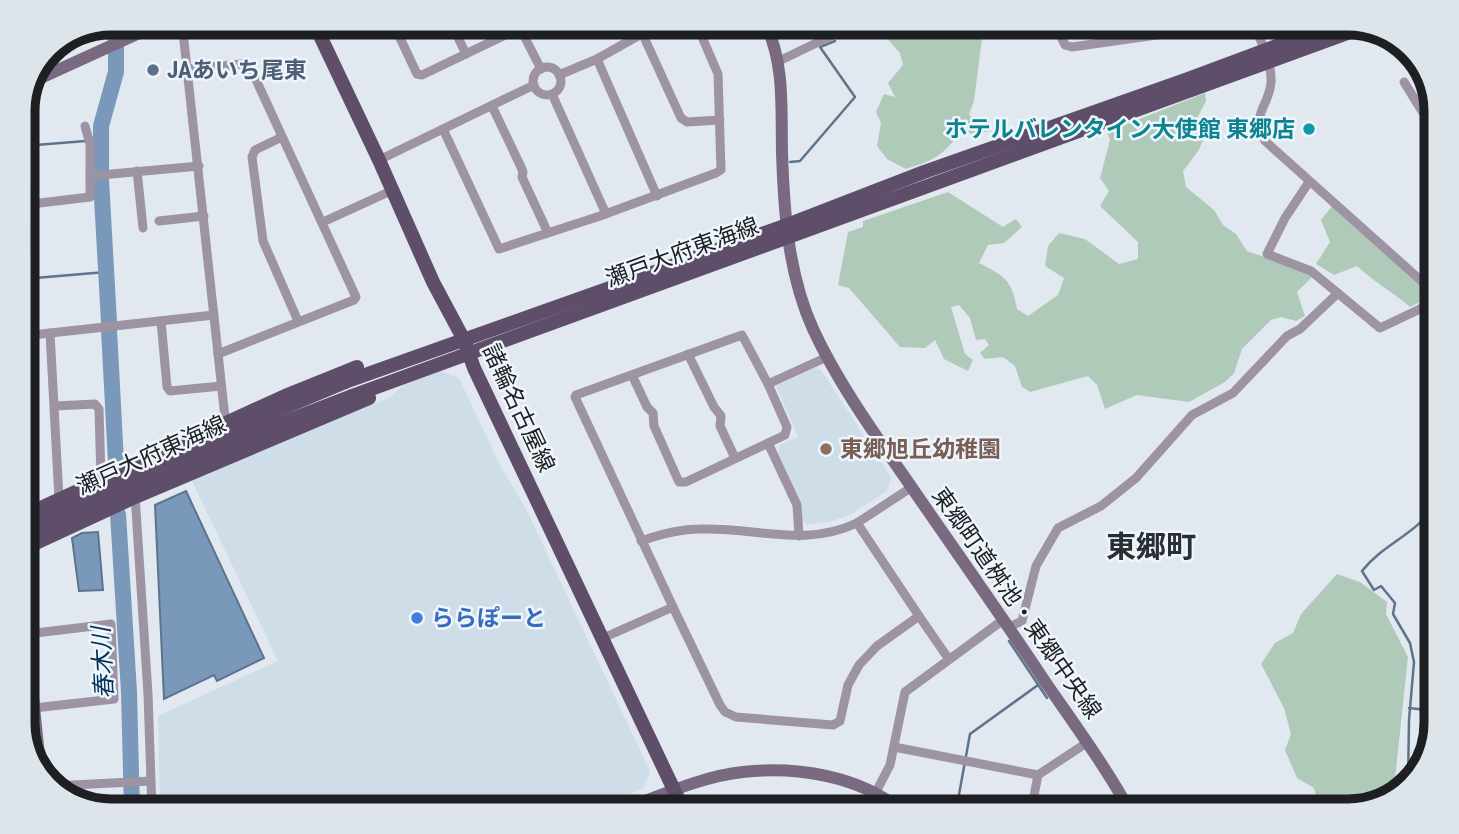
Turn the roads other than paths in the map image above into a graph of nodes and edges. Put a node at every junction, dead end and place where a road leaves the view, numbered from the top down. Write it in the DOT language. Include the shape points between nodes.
graph roads {
  1 [pos="134,35"];
  2 [pos="185,35"];
  3 [pos="320,35"];
  4 [pos="399,35"];
  5 [pos="457,35"];
  6 [pos="501,35"];
  7 [pos="524,35"];
  8 [pos="643,35"];
  9 [pos="701,35"];
  10 [pos="769,35"];
  11 [pos="820,35"];
  12 [pos="833,35"];
  13 [pos="1061,35"];
  14 [pos="1157,35"];
  15 [pos="1258,35"];
  16 [pos="1314,35"];
  17 [pos="1338,35"];
  18 [pos="821,40"];
  19 [pos="466,54"];
  20 [pos="1267,57"];
  21 [pos="597,59"];
  22 [pos="779,61"];
  23 [pos="189,69"];
  24 [pos="541,69"];
  25 [pos="559,75"];
  26 [pos="43,78"];
  27 [pos="1404,82"];
  28 [pos="534,85"];
  29 [pos="552,94"];
  30 [pos="492,106"];
  31 [pos="1424,114"];
  32 [pos="720,120"];
  33 [pos="85,126"];
  34 [pos="443,129"];
  35 [pos="282,137"];
  36 [pos="379,160"];
  37 [pos="199,166"];
  38 [pos="137,171"];
  39 [pos="90,176"];
  40 [pos="1309,182"];
  41 [pos="393,190"];
  42 [pos="657,196"];
  43 [pos="35,204"];
  44 [pos="606,214"];
  45 [pos="204,216"];
  46 [pos="159,221"];
  47 [pos="323,222"];
  48 [pos="143,228"];
  49 [pos="787,232"];
  50 [pos="548,233"];
  51 [pos="1424,285"];
  52 [pos="1338,293"];
  53 [pos="1424,306"];
  54 [pos="214,315"];
  55 [pos="161,321"];
  56 [pos="298,321"];
  57 [pos="50,333"];
  58 [pos="35,335"];
  59 [pos="466,347"];
  60 [pos="218,354"];
  61 [pos="688,354"];
  62 [pos="827,357"];
  63 [pos="380,370"];
  64 [pos="632,375"];
  65 [pos="389,383"];
  66 [pos="768,384"];
  67 [pos="222,386"];
  68 [pos="55,406"];
  69 [pos="226,423"];
  70 [pos="768,443"];
  71 [pos="230,456"];
  72 [pos="735,458"];
  73 [pos="134,465"];
  74 [pos="101,479"];
  75 [pos="912,487"];
  76 [pos="135,497"];
  77 [pos="59,499"];
  78 [pos="35,510"];
  79 [pos="35,519"];
  80 [pos="857,523"];
  81 [pos="35,533"];
  82 [pos="799,536"];
  83 [pos="642,541"];
  84 [pos="35,543"];
  85 [pos="673,607"];
  86 [pos="919,616"];
  87 [pos="1006,624"];
  88 [pos="35,633"];
  89 [pos="603,638"];
  90 [pos="948,658"];
  91 [pos="35,706"];
  92 [pos="1088,742"];
  93 [pos="894,747"];
  94 [pos="1038,775"];
  95 [pos="147,781"];
  96 [pos="68,785"];
  97 [pos="673,791"];
  98 [pos="876,792"];
  99 [pos="150,799"];
  100 [pos="651,799"];
  101 [pos="677,799"];
  102 [pos="884,799"];
  103 [pos="1033,799"];
  104 [pos="1123,799"];
  1 -- 26 [label="street"];
  2 -- 23 [label="street"];
  3 -- 36 [label="main road, 諸輪名古屋線"];
  4 -- 19 [label="street" via="417,74"];
  5 -- 19 [label="street"];
  6 -- 19 [label="street"];
  7 -- 24 [label="street"];
  8 -- 21 [label="street"];
  8 -- 32 [label="street" via="681,118 687,122"];
  9 -- 32 [label="street" via="718,74"];
  10 -- 22 [label="street, 東郷町道桝池・東郷中央線"];
  11 -- 18 [label="street"];
  12 -- 18 [label="street"];
  13 -- 14 [label="street" via="1065,45 1072,47"];
  15 -- 20 [label="street"];
  16 -- 20 [label="main road, 瀬戸大府東海線"];
  17 -- 20 [label="main road, 瀬戸大府東海線"];
  18 -- 22 [label="street"];
  20 -- 40 [label="street" via="1270,83 1258,127 1265,141"];
  20 -- 49 [label="main road, 瀬戸大府東海線"];
  21 -- 25 [label="street"];
  21 -- 42 [label="street"];
  22 -- 49 [label="street, 東郷町道桝池・東郷中央線"];
  23 -- 35 [label="street" via="247,65"];
  23 -- 37 [label="street"];
  24 -- 25 [label="street" via="553,69"];
  24 -- 28 [label="street" via="534,76"];
  25 -- 29 [label="street" via="559,88"];
  27 -- 31 [label="street"];
  28 -- 29 [label="street" via="543,95"];
  28 -- 30 [label="street"];
  29 -- 44 [label="street"];
  30 -- 34 [label="street"];
  30 -- 50 [label="street"];
  32 -- 42 [label="street" via="719,172"];
  33 -- 39 [label="street"];
  34 -- 36 [label="street"];
  34 -- 50 [label="street" via="496,246 503,249"];
  35 -- 47 [label="street"];
  35 -- 56 [label="street" via="255,150 252,157 263,241"];
  36 -- 41 [label="main road, 諸輪名古屋線"];
  37 -- 38 [label="street"];
  37 -- 45 [label="street"];
  38 -- 39 [label="street"];
  38 -- 48 [label="street"];
  39 -- 43 [label="street" via="90,197"];
  40 -- 51 [label="street"];
  40 -- 52 [label="street" via="1267,254 1304,267"];
  41 -- 47 [label="street"];
  41 -- 59 [label="main road, 諸輪名古屋線"];
  42 -- 44 [label="street"];
  44 -- 50 [label="street"];
  45 -- 46 [label="street"];
  45 -- 54 [label="street"];
  47 -- 56 [label="street" via="356,298"];
  49 -- 59 [label="main road, 瀬戸大府東海線"];
  49 -- 62 [label="street, 東郷町道桝池・東郷中央線" via="802,301"];
  52 -- 53 [label="street" via="1380,328"];
  52 -- 87 [label="street" via="1287,336 1233,393 1192,415 1136,478 1101,506 1058,528 1036,566 1022,621"];
  54 -- 55 [label="street"];
  54 -- 60 [label="street"];
  55 -- 57 [label="street"];
  55 -- 67 [label="street" via="167,387"];
  56 -- 60 [label="street"];
  57 -- 58 [label="street"];
  57 -- 68 [label="street"];
  59 -- 63 [label="main road, 瀬戸大府東海線"];
  59 -- 65 [label="main road, 瀬戸大府東海線"];
  59 -- 89 [label="main road, 諸輪名古屋線"];
  60 -- 67 [label="street"];
  61 -- 64 [label="street"];
  61 -- 66 [label="street" via="742,335"];
  61 -- 72 [label="street" via="721,416 720,426"];
  62 -- 66 [label="street"];
  62 -- 75 [label="street, 東郷町道桝池・東郷中央線"];
  63 -- 69 [label="main road" via="352,369"];
  63 -- 79 [label="main road, 瀬戸大府東海線, bridge" via="235,428"];
  64 -- 72 [label="street" via="653,413 654,426 679,482"];
  64 -- 83 [label="street" via="575,399"];
  65 -- 71 [label="main road" via="376,395"];
  65 -- 81 [label="main road, 瀬戸大府東海線, bridge" via="233,442"];
  66 -- 70 [label="street" via="788,431"];
  67 -- 69 [label="street"];
  68 -- 74 [label="street" via="95,404 99,409"];
  68 -- 77 [label="street"];
  69 -- 71 [label="street"];
  69 -- 73 [label="main road"];
  70 -- 72 [label="street"];
  70 -- 82 [label="street" via="797,505"];
  71 -- 76 [label="main road"];
  73 -- 74 [label="main road"];
  73 -- 76 [label="street"];
  74 -- 77 [label="main road"];
  75 -- 80 [label="street"];
  75 -- 87 [label="street, 東郷町道桝池・東郷中央線"];
  76 -- 84 [label="main road"];
  76 -- 95 [label="street"];
  77 -- 78 [label="main road"];
  80 -- 82 [label="street" via="826,534"];
  80 -- 86 [label="street"];
  82 -- 83 [label="street" via="701,529"];
  83 -- 85 [label="street"];
  85 -- 86 [label="street" via="726,712 736,717 833,725 839,720 848,685 859,665"];
  85 -- 89 [label="street"];
  86 -- 90 [label="street"];
  87 -- 90 [label="street"];
  87 -- 92 [label="street, 東郷町道桝池・東郷中央線"];
  88 -- 91 [label="street" via="111,624 114,699"];
  89 -- 97 [label="main road, 諸輪名古屋線"];
  90 -- 93 [label="street" via="905,692"];
  92 -- 94 [label="street"];
  92 -- 104 [label="street, 東郷町道桝池・東郷中央線"];
  93 -- 94 [label="street"];
  93 -- 98 [label="street"];
  94 -- 103 [label="street"];
  95 -- 96 [label="street"];
  95 -- 99 [label="street"];
  97 -- 98 [label="street" via="743,772 777,771 824,776"];
  97 -- 100 [label="street"];
  97 -- 101 [label="main road, 諸輪名古屋線"];
  98 -- 102 [label="street"];
}
